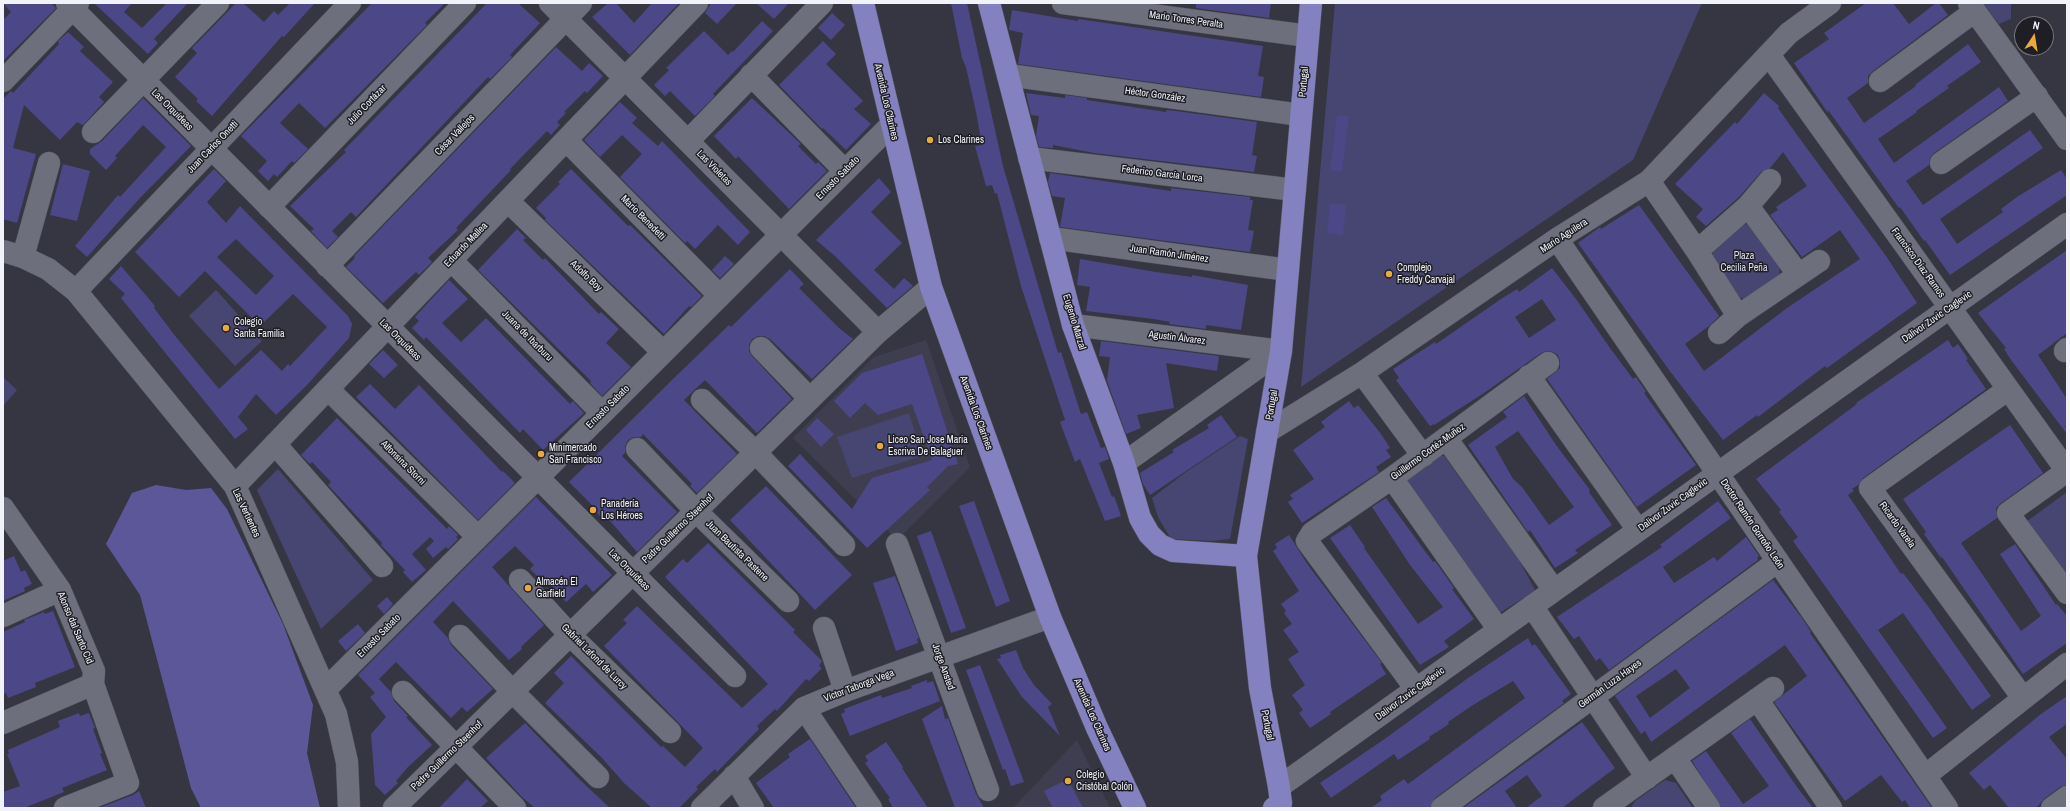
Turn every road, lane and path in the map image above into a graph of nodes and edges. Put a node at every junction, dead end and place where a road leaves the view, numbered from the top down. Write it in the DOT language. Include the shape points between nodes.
graph roads {
  1 [pos="218,3"];
  2 [pos="350,3"];
  3 [pos="465,3"];
  4 [pos="550,3"];
  5 [pos="581,3"];
  6 [pos="697,3"];
  7 [pos="822,3"];
  8 [pos="863,3"];
  9 [pos="989,3"];
  10 [pos="1063,3"];
  11 [pos="1311,3"];
  12 [pos="1830,3"];
  13 [pos="72,5"];
  14 [pos="1972,7"];
  15 [pos="567,20"];
  16 [pos="1308,36"];
  17 [pos="1768,55"];
  18 [pos="751,75"];
  19 [pos="1008,75"];
  20 [pos="625,78"];
  21 [pos="144,80"];
  22 [pos="3,81"];
  23 [pos="1880,81"];
  24 [pos="2037,96"];
  25 [pos="1301,115"];
  26 [pos="891,125"];
  27 [pos="93,132"];
  28 [pos="2067,139"];
  29 [pos="566,140"];
  30 [pos="688,141"];
  31 [pos="211,148"];
  32 [pos="1029,158"];
  33 [pos="1941,163"];
  34 [pos="49,164"];
  35 [pos="845,171"];
  36 [pos="1770,180"];
  37 [pos="1649,181"];
  38 [pos="1295,190"];
  39 [pos="508,200"];
  40 [pos="1748,206"];
  41 [pos="269,207"];
  42 [pos="2067,224"];
  43 [pos="781,235"];
  44 [pos="1050,238"];
  45 [pos="1557,240"];
  46 [pos="1697,252"];
  47 [pos="13,254"];
  48 [pos="452,260"];
  49 [pos="1820,261"];
  50 [pos="327,266"];
  51 [pos="1288,270"];
  52 [pos="1798,274"];
  53 [pos="931,287"];
  54 [pos="76,291"];
  55 [pos="720,296"];
  56 [pos="1950,308"];
  57 [pos="1738,316"];
  58 [pos="1073,325"];
  59 [pos="387,327"];
  60 [pos="878,332"];
  61 [pos="1718,333"];
  62 [pos="761,348"];
  63 [pos="1281,351"];
  64 [pos="663,352"];
  65 [pos="1548,363"];
  66 [pos="1362,373"];
  67 [pos="1530,376"];
  68 [pos="328,389"];
  69 [pos="2007,390"];
  70 [pos="702,400"];
  71 [pos="810,400"];
  72 [pos="602,413"];
  73 [pos="1267,432"];
  74 [pos="1446,438"];
  75 [pos="275,444"];
  76 [pos="637,449"];
  77 [pos="756,453"];
  78 [pos="1423,456"];
  79 [pos="1124,463"];
  80 [pos="2067,471"];
  81 [pos="1718,473"];
  82 [pos="537,478"];
  83 [pos="1392,478"];
  84 [pos="235,486"];
  85 [pos="4,510"];
  86 [pos="696,511"];
  87 [pos="1638,530"];
  88 [pos="478,537"];
  89 [pos="897,544"];
  90 [pos="844,545"];
  91 [pos="1246,556"];
  92 [pos="1778,561"];
  93 [pos="382,566"];
  94 [pos="632,574"];
  95 [pos="520,580"];
  96 [pos="60,590"];
  97 [pos="1554,590"];
  98 [pos="2067,593"];
  99 [pos="788,601"];
  100 [pos="1532,606"];
  101 [pos="3,616"];
  102 [pos="1050,617"];
  103 [pos="824,628"];
  104 [pos="1499,630"];
  105 [pos="570,635"];
  106 [pos="460,636"];
  107 [pos="939,657"];
  108 [pos="2067,664"];
  109 [pos="735,676"];
  110 [pos="93,684"];
  111 [pos="326,689"];
  112 [pos="1416,689"];
  113 [pos="845,691"];
  114 [pos="404,692"];
  115 [pos="513,692"];
  116 [pos="1593,697"];
  117 [pos="2023,698"];
  118 [pos="804,708"];
  119 [pos="3,723"];
  120 [pos="670,732"];
  121 [pos="456,747"];
  122 [pos="1675,758"];
  123 [pos="734,776"];
  124 [pos="1925,776"];
  125 [pos="598,777"];
  126 [pos="1648,778"];
  127 [pos="988,790"];
  128 [pos="1279,802"];
  129 [pos="398,807"];
  130 [pos="1609,807"];
  131 [pos="64,808"];
  132 [pos="349,808"];
  133 [pos="515,808"];
  134 [pos="702,808"];
  135 [pos="753,808"];
  136 [pos="871,808"];
  137 [pos="1135,808"];
  138 [pos="1442,808"];
  139 [pos="1709,808"];
  140 [pos="1832,808"];
  141 [pos="1947,808"];
  1 -- 21 [label="street"];
  2 -- 31 [label="street, Juan Carlos Onetti"];
  3 -- 41 [label="street, Julio Cortázar"];
  4 -- 15 [label="street, Las Violetas"];
  5 -- 15 [label="street, César Vallejos"];
  6 -- 20 [label="street, Eduardo Mallea"];
  7 -- 18 [label="street"];
  8 -- 26 [label="main road, Avenida Los Clarines"];
  9 -- 19 [label="main road, Eugenio Marzal"];
  10 -- 16 [label="street, Mario Torres Peralta"];
  11 -- 16 [label="main road, Portugal"];
  12 -- 17 [label="street, Mario Aguilera" via="1789,33"];
  13 -- 21 [label="street, Las Orquídeas"];
  13 -- 22 [label="street"];
  14 -- 23 [label="street"];
  14 -- 24 [label="street"];
  15 -- 20 [label="street, Las Violetas"];
  15 -- 50 [label="street, César Vallejos"];
  16 -- 25 [label="main road, Portugal"];
  17 -- 37 [label="street, Mario Aguilera"];
  17 -- 56 [label="street, Francisco Díaz Ramos"];
  18 -- 30 [label="street"];
  18 -- 35 [label="street"];
  19 -- 25 [label="street, Héctor González"];
  19 -- 32 [label="main road, Eugenio Marzal"];
  20 -- 29 [label="street, Eduardo Mallea"];
  20 -- 30 [label="street, Las Violetas"];
  21 -- 27 [label="street"];
  21 -- 31 [label="street, Las Orquídeas"];
  24 -- 28 [label="street"];
  24 -- 33 [label="street"];
  25 -- 38 [label="main road, Portugal"];
  26 -- 35 [label="street, Ernesto Sabato"];
  26 -- 53 [label="main road, Avenida Los Clarines"];
  29 -- 39 [label="street, Eduardo Mallea"];
  29 -- 55 [label="street, Mario Benedetti"];
  30 -- 43 [label="street, Las Violetas"];
  31 -- 41 [label="street, Las Orquídeas"];
  31 -- 54 [label="street, Juan Carlos Onetti"];
  32 -- 38 [label="street, Federico García Lorca"];
  32 -- 44 [label="main road, Eugenio Marzal"];
  34 -- 47 [label="street"];
  35 -- 43 [label="street, Ernesto Sabato"];
  36 -- 40 [label="street"];
  37 -- 45 [label="street, Mario Aguilera"];
  37 -- 46 [label="street"];
  38 -- 51 [label="main road, Portugal"];
  39 -- 48 [label="street, Eduardo Mallea"];
  39 -- 64 [label="street, Adolfo Boy"];
  40 -- 46 [label="street"];
  40 -- 52 [label="street"];
  41 -- 50 [label="street, Las Orquídeas"];
  42 -- 56 [label="street, Dalivor Zuvic Caglevic"];
  43 -- 55 [label="street, Ernesto Sabato"];
  43 -- 60 [label="street, Las Violetas"];
  44 -- 51 [label="street, Juan Ramón Jiménez"];
  44 -- 58 [label="main road, Eugenio Marzal"];
  45 -- 66 [label="street, Mario Aguilera"];
  45 -- 81 [label="street, Doctor Ramón Gorroño León"];
  46 -- 57 [label="street"];
  47 -- 54 [label="street, Las Vertientes" via="48,269"];
  48 -- 59 [label="street, Eduardo Mallea"];
  48 -- 72 [label="street, Juana de Ibarburu"];
  49 -- 52 [label="street"];
  50 -- 59 [label="street, Las Orquídeas"];
  51 -- 63 [label="main road, Portugal"];
  52 -- 57 [label="street"];
  53 -- 60 [label="street, Padre Guillermo Steenhof"];
  53 -- 102 [label="main road, Avenida Los Clarines"];
  54 -- 84 [label="street, Las Vertientes"];
  55 -- 64 [label="street, Ernesto Sabato"];
  56 -- 69 [label="street, Francisco Díaz Ramos"];
  56 -- 81 [label="street, Dalivor Zuvic Caglevic"];
  57 -- 61 [label="street"];
  58 -- 63 [label="street, Agustín Álvarez"];
  58 -- 79 [label="main road, Eugenio Marzal"];
  59 -- 68 [label="street, Eduardo Mallea"];
  59 -- 82 [label="street, Las Orquídeas"];
  60 -- 71 [label="street, Padre Guillermo Steenhof"];
  62 -- 71 [label="street"];
  63 -- 73 [label="main road, Portugal"];
  63 -- 79 [label="street"];
  64 -- 72 [label="street, Ernesto Sabato"];
  65 -- 67 [label="street, Guillermo Cortéz Muñoz"];
  66 -- 73 [label="street, Mario Aguilera"];
  66 -- 78 [label="street"];
  67 -- 74 [label="street, Guillermo Cortéz Muñoz"];
  67 -- 87 [label="street"];
  68 -- 75 [label="street, Eduardo Mallea"];
  68 -- 88 [label="street, Alfonsina Storni"];
  69 -- 80 [label="street, Francisco Díaz Ramos"];
  69 -- 117 [label="street, Ricardo Varela" via="1870,488"];
  70 -- 77 [label="street"];
  71 -- 77 [label="street, Padre Guillermo Steenhof"];
  72 -- 82 [label="street, Ernesto Sabato"];
  73 -- 91 [label="main road, Portugal"];
  74 -- 78 [label="street, Guillermo Cortéz Muñoz"];
  74 -- 97 [label="street"];
  75 -- 84 [label="street, Eduardo Mallea"];
  75 -- 93 [label="street"];
  76 -- 86 [label="street, Juan Bautista Pastene"];
  77 -- 86 [label="street, Padre Guillermo Steenhof"];
  77 -- 90 [label="street"];
  78 -- 83 [label="street, Guillermo Cortéz Muñoz"];
  79 -- 91 [label="main road, Eugenio Marzal" via="1140,518 1149,534 1160,545 1173,551"];
  80 -- 98 [label="street" via="2008,513"];
  81 -- 87 [label="street, Dalivor Zuvic Caglevic"];
  81 -- 92 [label="street, Doctor Ramón Gorroño León"];
  82 -- 88 [label="street, Ernesto Sabato"];
  82 -- 94 [label="street, Las Orquídeas"];
  83 -- 104 [label="street"];
  83 -- 112 [label="street, Guillermo Cortéz Muñoz" via="1312,534 1308,541"];
  84 -- 111 [label="street, Las Vertientes"];
  85 -- 96 [label="street, Alonso dal Santo Cid"];
  86 -- 94 [label="street, Padre Guillermo Steenhof"];
  86 -- 99 [label="street, Juan Bautista Pastene"];
  87 -- 97 [label="street, Dalivor Zuvic Caglevic"];
  88 -- 111 [label="street, Ernesto Sabato"];
  89 -- 107 [label="street, Jorge Ansted"];
  91 -- 128 [label="main road, Portugal" via="1260,688"];
  92 -- 116 [label="street, Germán Luza Hayes"];
  92 -- 124 [label="street, Doctor Ramón Gorroño León"];
  94 -- 105 [label="street, Padre Guillermo Steenhof"];
  94 -- 109 [label="street, Las Orquídeas"];
  95 -- 105 [label="street, Gabriel Lafond de Lurcy"];
  96 -- 101 [label="street"];
  96 -- 110 [label="street, Alonso dal Santo Cid" via="94,671"];
  97 -- 100 [label="street, Dalivor Zuvic Caglevic"];
  100 -- 104 [label="street, Dalivor Zuvic Caglevic"];
  100 -- 116 [label="street"];
  102 -- 107 [label="street, Víctor Taborga Vega"];
  102 -- 137 [label="main road, Avenida Los Clarines" via="1097,728"];
  103 -- 113 [label="street"];
  104 -- 112 [label="street, Dalivor Zuvic Caglevic"];
  105 -- 115 [label="street, Padre Guillermo Steenhof"];
  105 -- 120 [label="street, Gabriel Lafond de Lurcy"];
  106 -- 115 [label="street"];
  107 -- 113 [label="street, Víctor Taborga Vega"];
  107 -- 127 [label="street, Jorge Ansted"];
  108 -- 117 [label="street"];
  110 -- 119 [label="street"];
  110 -- 131 [label="street, Alonso dal Santo Cid" via="128,783"];
  111 -- 132 [label="street, Las Vertientes" via="336,714 347,762"];
  112 -- 128 [label="street, Dalivor Zuvic Caglevic"];
  113 -- 118 [label="street, Víctor Taborga Vega"];
  114 -- 121 [label="street"];
  115 -- 121 [label="street, Padre Guillermo Steenhof"];
  115 -- 125 [label="street"];
  116 -- 126 [label="street"];
  116 -- 138 [label="street, Germán Luza Hayes"];
  117 -- 124 [label="street"];
  118 -- 123 [label="street, Víctor Taborga Vega"];
  118 -- 136 [label="street"];
  121 -- 129 [label="street, Padre Guillermo Steenhof"];
  121 -- 133 [label="street"];
  122 -- 126 [label="street"];
  122 -- 139 [label="street"];
  122 -- 140 [label="street" via="1765,694"];
  123 -- 134 [label="street, Víctor Taborga Vega"];
  123 -- 135 [label="street"];
  124 -- 141 [label="street, Doctor Ramón Gorroño León"];
  126 -- 130 [label="street"];
}
